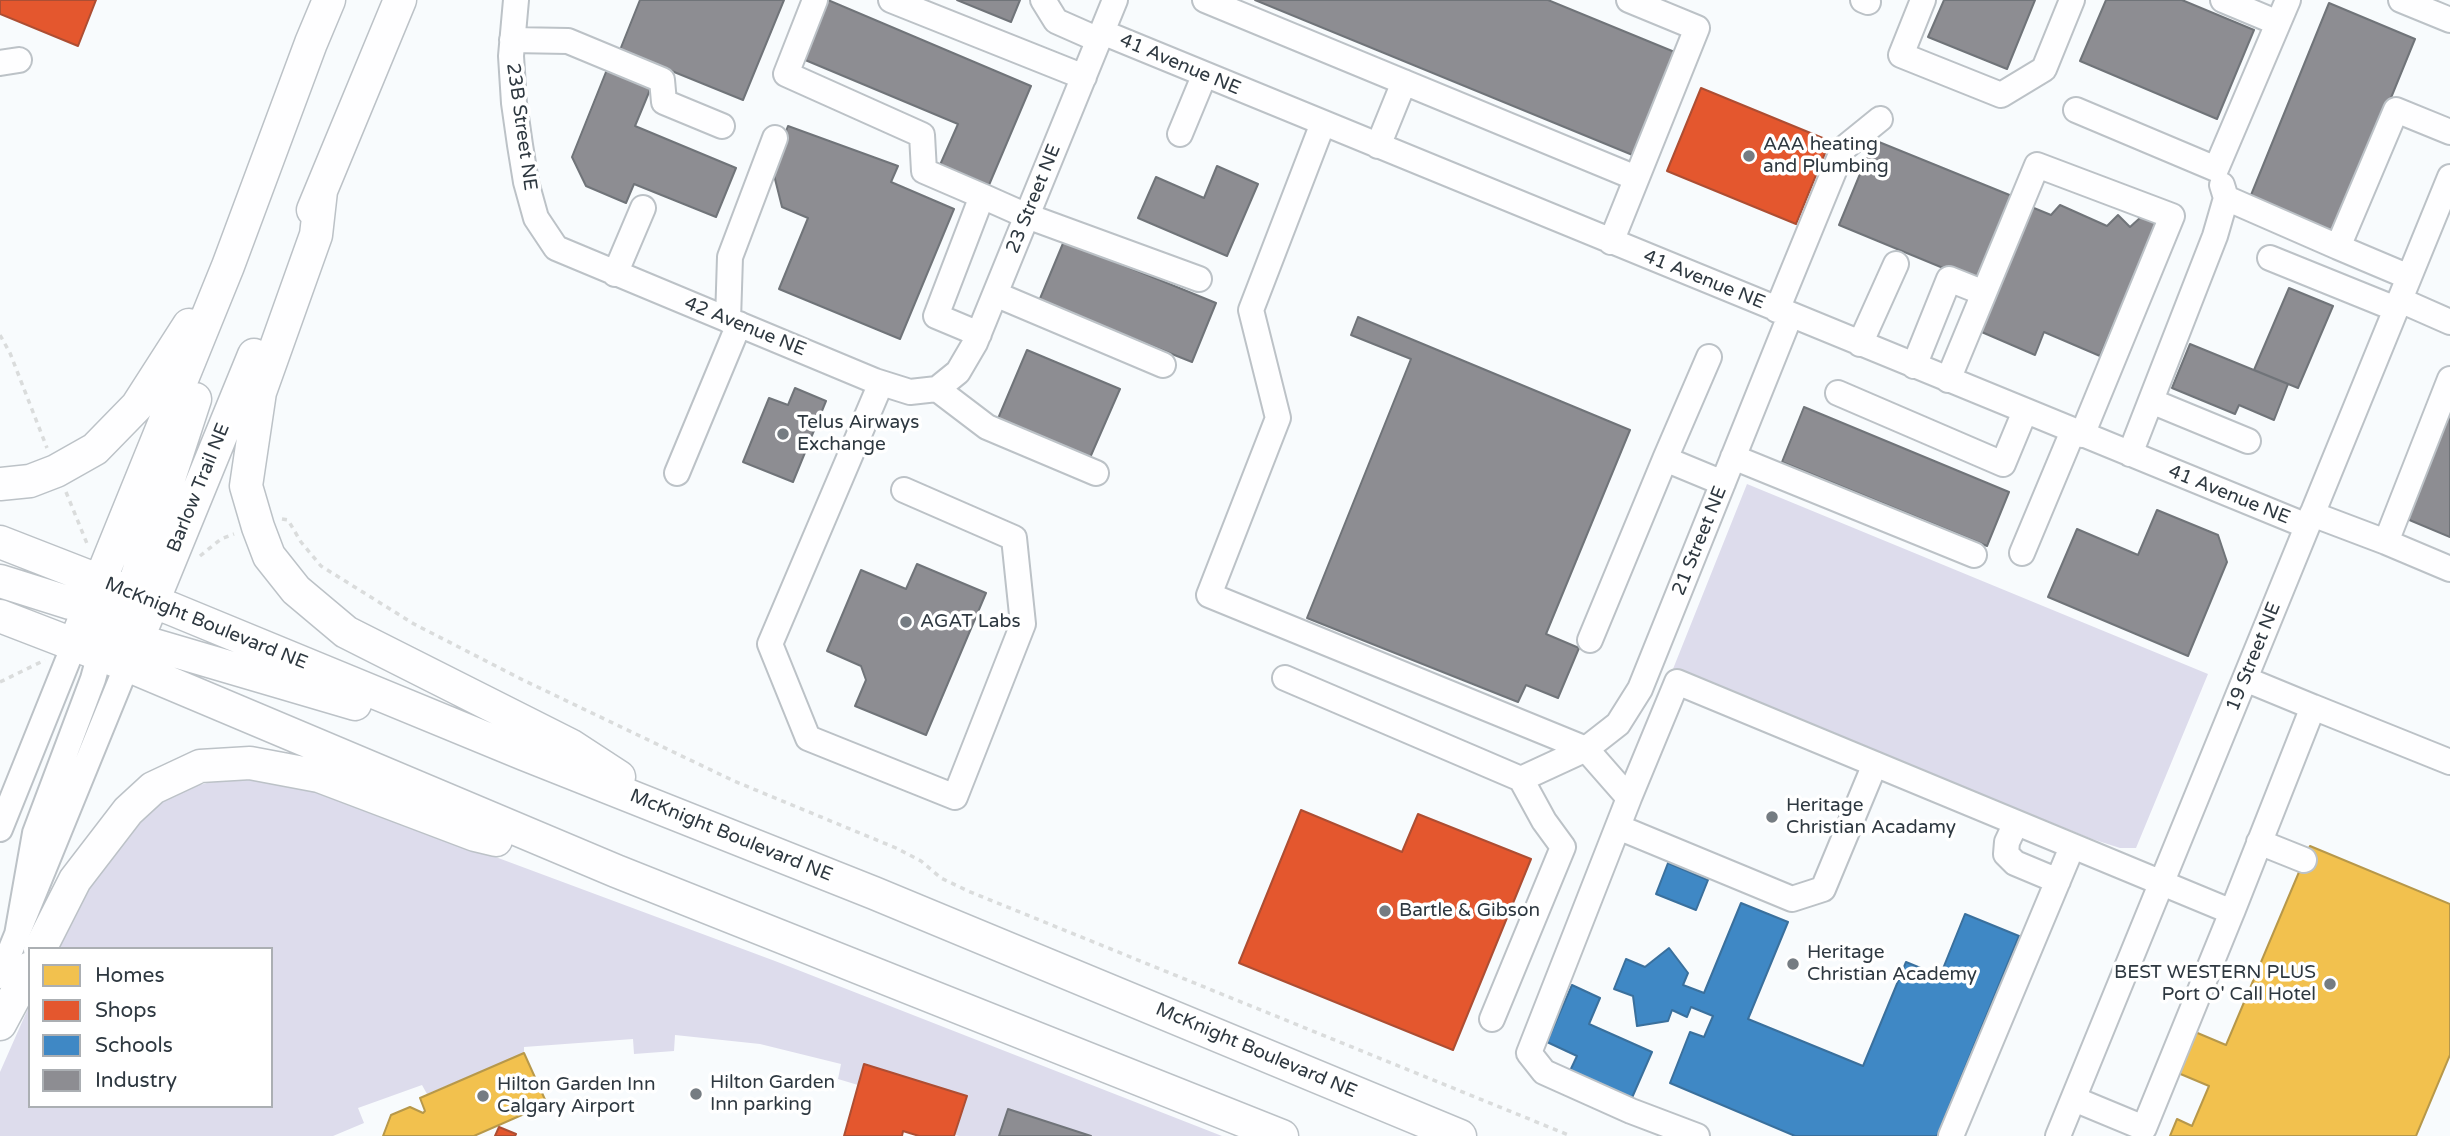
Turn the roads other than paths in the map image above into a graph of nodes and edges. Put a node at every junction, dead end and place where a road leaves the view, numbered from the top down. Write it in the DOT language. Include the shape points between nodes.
graph roads {
  1 [pos="329,0"];
  2 [pos="400,0"];
  3 [pos="516,0"];
  4 [pos="815,0"];
  5 [pos="891,0"];
  6 [pos="1044,0"];
  7 [pos="1115,0"];
  8 [pos="1205,0"];
  9 [pos="1629,0"];
  10 [pos="1923,0"];
  11 [pos="2072,0"];
  12 [pos="2222,0"];
  13 [pos="2288,0"];
  14 [pos="2409,2"];
  15 [pos="2450,20"];
  16 [pos="2278,23"];
  17 [pos="1101,36"];
  18 [pos="512,40"];
  19 [pos="1205,76"];
  20 [pos="1084,77"];
  21 [pos="1404,82"];
  22 [pos="2076,110"];
  23 [pos="1880,119"];
  24 [pos="1323,123"];
  25 [pos="722,125"];
  26 [pos="2450,132"];
  27 [pos="1180,134"];
  28 [pos="775,138"];
  29 [pos="1378,146"];
  30 [pos="2216,169"];
  31 [pos="2450,177"];
  32 [pos="1636,178"];
  33 [pos="321,191"];
  34 [pos="982,196"];
  35 [pos="2226,198"];
  36 [pos="643,208"];
  37 [pos="1027,216"];
  38 [pos="1611,242"];
  39 [pos="2338,247"];
  40 [pos="556,248"];
  41 [pos="2270,258"];
  42 [pos="1896,264"];
  43 [pos="228,266"];
  44 [pos="615,274"];
  45 [pos="2409,278"];
  46 [pos="1199,279"];
  47 [pos="1984,293"];
  48 [pos="995,294"];
  49 [pos="2398,305"];
  50 [pos="1783,313"];
  51 [pos="2450,321"];
  52 [pos="733,322"];
  53 [pos="979,334"];
  54 [pos="1860,344"];
  55 [pos="1709,357"];
  56 [pos="1163,365"];
  57 [pos="1914,366"];
  58 [pos="2450,379"];
  59 [pos="1948,380"];
  60 [pos="881,383"];
  61 [pos="937,389"];
  62 [pos="1838,393"];
  63 [pos="2151,401"];
  64 [pos="2025,411"];
  65 [pos="2078,433"];
  66 [pos="2248,441"];
  67 [pos="2130,454"];
  68 [pos="1733,457"];
  69 [pos="1665,460"];
  70 [pos="677,473"];
  71 [pos="1096,473"];
  72 [pos="1723,483"];
  73 [pos="0,484"];
  74 [pos="904,490"];
  75 [pos="2310,520"];
  76 [pos="0,542"];
  77 [pos="2386,542"];
  78 [pos="2022,553"];
  79 [pos="1974,555"];
  80 [pos="2450,569"];
  81 [pos="0,581"];
  82 [pos="0,616"];
  83 [pos="112,617"];
  84 [pos="1590,640"];
  85 [pos="1649,668"];
  86 [pos="1285,678"];
  87 [pos="2245,679"];
  88 [pos="1676,682"];
  89 [pos="2313,706"];
  90 [pos="1586,749"];
  91 [pos="2450,762"];
  92 [pos="1875,764"];
  93 [pos="1521,779"];
  94 [pos="1629,797"];
  95 [pos="673,812"];
  96 [pos="2016,823"];
  97 [pos="1618,827"];
  98 [pos="0,829"];
  99 [pos="2259,842"];
  100 [pos="2073,847"];
  101 [pos="2304,860"];
  102 [pos="616,871"];
  103 [pos="2058,881"];
  104 [pos="2162,883"];
  105 [pos="2232,912"];
  106 [pos="28,942"];
  107 [pos="28,972"];
  108 [pos="0,976"];
  109 [pos="1492,1018"];
  110 [pos="0,1024"];
  111 [pos="2074,1099"];
  112 [pos="1282,1136"];
  113 [pos="1460,1136"];
  114 [pos="1697,1136"];
  115 [pos="1951,1136"];
  116 [pos="2058,1136"];
  1 -- 43 [label="main road, Barlow Trail NE"];
  2 -- 33 [label="main road, Barlow Trail NE"];
  3 -- 18 [label="street, 23B Street NE"];
  4 -- 34 [label="street" via="786,74 922,135 924,172"];
  5 -- 20 [label="street"];
  6 -- 17 [label="street, 41 Avenue NE" via="1056,21"];
  7 -- 17 [label="street, 23 Street NE"];
  8 -- 21 [label="street"];
  9 -- 32 [label="street" via="1697,28"];
  10 -- 11 [label="street" via="1901,55 2001,95 2044,69"];
  12 -- 16 [label="street"];
  13 -- 16 [label="street"];
  14 -- 15 [label="street"];
  16 -- 30 [label="street"];
  17 -- 19 [label="street, 41 Avenue NE"];
  17 -- 20 [label="street, 23 Street NE"];
  18 -- 25 [label="street" via="568,41 662,80 664,102"];
  18 -- 40 [label="street, 23B Street NE" via="514,103 526,182 537,218"];
  19 -- 24 [label="street, 41 Avenue NE"];
  19 -- 27 [label="street"];
  20 -- 37 [label="street, 23 Street NE"];
  21 -- 29 [label="street"];
  21 -- 32 [label="street"];
  22 -- 30 [label="street"];
  23 -- 50 [label="street, 21 Street NE" via="1843,149"];
  24 -- 29 [label="street, 41 Avenue NE"];
  24 -- 90 [label="street" via="1251,310 1278,418 1209,595"];
  26 -- 39 [label="street" via="2396,110"];
  28 -- 52 [label="street" via="730,257"];
  29 -- 38 [label="street, 41 Avenue NE"];
  30 -- 35 [label="street"];
  31 -- 45 [label="street, 19 Street NE"];
  32 -- 38 [label="street"];
  33 -- 83 [label="main road, Barlow Trail NE"];
  33 -- 95 [label="main road" via="316,235 260,392 246,486 269,556 296,590 346,632 570,745"];
  34 -- 37 [label="street"];
  34 -- 53 [label="street" via="936,316"];
  35 -- 39 [label="street"];
  35 -- 63 [label="street"];
  36 -- 44 [label="street"];
  37 -- 46 [label="street"];
  37 -- 48 [label="street, 23 Street NE"];
  38 -- 50 [label="street, 41 Avenue NE"];
  39 -- 45 [label="street"];
  40 -- 44 [label="street, 42 Avenue NE"];
  41 -- 49 [label="street"];
  42 -- 54 [label="street"];
  43 -- 73 [label="main road" via="138,406 95,449 30,481"];
  43 -- 83 [label="main road, Barlow Trail NE"];
  44 -- 52 [label="street, 42 Avenue NE"];
  45 -- 49 [label="street, 19 Street NE"];
  47 -- 57 [label="street" via="1949,279"];
  47 -- 59 [label="street"];
  47 -- 65 [label="street" via="2037,165 2172,216"];
  48 -- 53 [label="street, 23 Street NE"];
  48 -- 56 [label="street"];
  49 -- 51 [label="street"];
  49 -- 75 [label="street, 19 Street NE"];
  50 -- 54 [label="street, 41 Avenue NE"];
  50 -- 68 [label="street, 21 Street NE"];
  52 -- 60 [label="street, 42 Avenue NE"];
  52 -- 70 [label="street"];
  53 -- 61 [label="street, 23 Street NE" via="958,372"];
  54 -- 57 [label="street, 41 Avenue NE"];
  55 -- 69 [label="street"];
  57 -- 59 [label="street, 41 Avenue NE"];
  58 -- 77 [label="street"];
  59 -- 64 [label="street, 41 Avenue NE"];
  60 -- 61 [label="street, 42 Avenue NE" via="910,392"];
  60 -- 74 [label="street" via="769,644 808,738 955,797 1023,624 1014,538"];
  61 -- 71 [label="street" via="987,427"];
  62 -- 64 [label="street" via="2003,464"];
  63 -- 66 [label="street"];
  63 -- 67 [label="street"];
  64 -- 65 [label="street, 41 Avenue NE"];
  65 -- 67 [label="street, 41 Avenue NE"];
  65 -- 78 [label="street"];
  67 -- 75 [label="street, 41 Avenue NE"];
  68 -- 72 [label="street, 21 Street NE"];
  68 -- 79 [label="street"];
  69 -- 72 [label="street"];
  69 -- 84 [label="street"];
  72 -- 85 [label="street, 21 Street NE"];
  75 -- 77 [label="street, 41 Avenue NE"];
  75 -- 87 [label="street, 19 Street NE"];
  76 -- 83 [label="main road, McKnight Boulevard NE"];
  77 -- 80 [label="street, 41 Avenue NE"];
  81 -- 83 [label="main road"];
  82 -- 83 [label="main road, McKnight Boulevard NE"];
  83 -- 95 [label="main road, McKnight Boulevard NE" via="524,754"];
  83 -- 98 [label="street, Barlow Trail NE"];
  83 -- 102 [label="main road, McKnight Boulevard NE"];
  83 -- 106 [label="street, Barlow Trail NE"];
  85 -- 88 [label="street"];
  85 -- 90 [label="street, 21 Street NE" via="1618,724"];
  86 -- 93 [label="street"];
  87 -- 89 [label="street"];
  87 -- 104 [label="street, 19 Street NE"];
  88 -- 92 [label="street"];
  88 -- 94 [label="street"];
  89 -- 91 [label="street"];
  89 -- 99 [label="street"];
  90 -- 93 [label="street, 21 Street NE"];
  90 -- 94 [label="street"];
  92 -- 96 [label="street"];
  92 -- 97 [label="street" via="1823,889 1792,899"];
  93 -- 109 [label="street" via="1563,847"];
  94 -- 97 [label="street"];
  95 -- 113 [label="main road, McKnight Boulevard NE"];
  96 -- 100 [label="street"];
  96 -- 103 [label="street" via="2006,854 2015,863"];
  97 -- 114 [label="street" via="1529,1053 1544,1072"];
  99 -- 101 [label="street"];
  99 -- 105 [label="street"];
  100 -- 103 [label="street"];
  100 -- 104 [label="street"];
  102 -- 106 [label="main road" via="475,835 319,776 250,763 200,766 153,788 128,811"];
  102 -- 112 [label="main road, McKnight Boulevard NE"];
  103 -- 115 [label="street"];
  104 -- 105 [label="street"];
  104 -- 111 [label="street, 19 Street NE"];
  105 -- 111 [label="street" via="2144,1128"];
  106 -- 108 [label="street, Barlow Trail NE"];
  107 -- 110 [label="main road"];
  111 -- 116 [label="street, 19 Street NE"];
}
